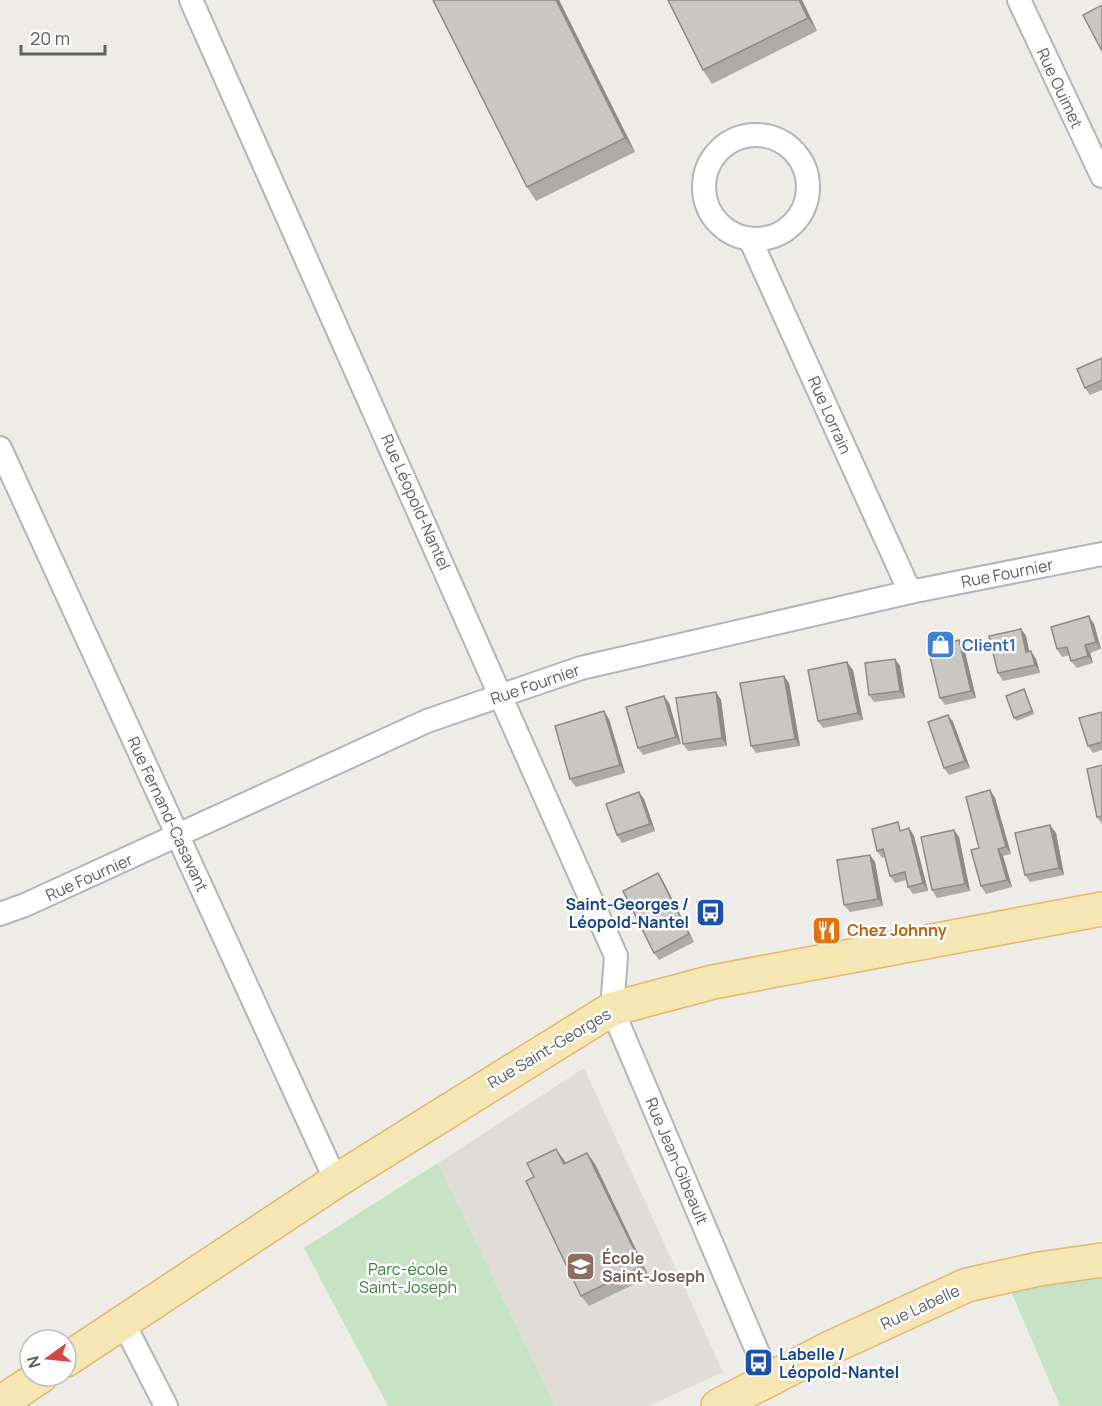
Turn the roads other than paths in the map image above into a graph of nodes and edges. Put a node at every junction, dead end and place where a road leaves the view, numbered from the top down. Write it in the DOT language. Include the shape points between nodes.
graph roads {
  1 [pos="191,0"];
  2 [pos="1019,0"];
  3 [pos="1096,151"];
  4 [pos="1102,176"];
  5 [pos="750,239"];
  6 [pos="0,447"];
  7 [pos="1102,554"];
  8 [pos="910,592"];
  9 [pos="502,695"];
  10 [pos="178,837"];
  11 [pos="1102,909"];
  12 [pos="0,914"];
  13 [pos="612,1009"];
  14 [pos="336,1181"];
  15 [pos="1102,1260"];
  16 [pos="123,1322"];
  17 [pos="78,1352"];
  18 [pos="770,1379"];
  19 [pos="23,1388"];
  20 [pos="0,1403"];
  21 [pos="166,1406"];
  22 [pos="718,1406"];
  1 -- 9 [label="street, Rue Léopold-Nantel"];
  2 -- 3 [label="street, Rue Ouimet"];
  3 -- 4 [label="street, Rue Ouimet"];
  5 -- 5 [label="street" via="768,238 784,231 806,204 805,169 784,143 768,136 735,139 721,148 705,177 704,194 719,224"];
  5 -- 8 [label="street, Rue Lorrain"];
  6 -- 10 [label="street, Rue Fernand-Casavant"];
  7 -- 8 [label="street, Rue Fournier"];
  8 -- 9 [label="street, Rue Fournier" via="581,668"];
  9 -- 10 [label="street, Rue Fournier" via="427,722"];
  9 -- 13 [label="street, Rue Léopold-Nantel" via="616,956"];
  10 -- 12 [label="street, Rue Fournier"];
  10 -- 14 [label="street, Rue Fernand-Casavant"];
  11 -- 13 [label="main road, Rue Saint-Georges" via="713,982"];
  13 -- 14 [label="main road, Rue Saint-Georges"];
  13 -- 18 [label="street, Rue Jean-Gibeault"];
  14 -- 16 [label="main road, Rue Saint-Georges"];
  15 -- 18 [label="main road, Rue Labelle" via="967,1285"];
  16 -- 17 [label="main road, Rue Saint-Georges"];
  16 -- 21 [label="street"];
  18 -- 22 [label="main road, Rue Labelle"];
  19 -- 20 [label="main road"];
}
